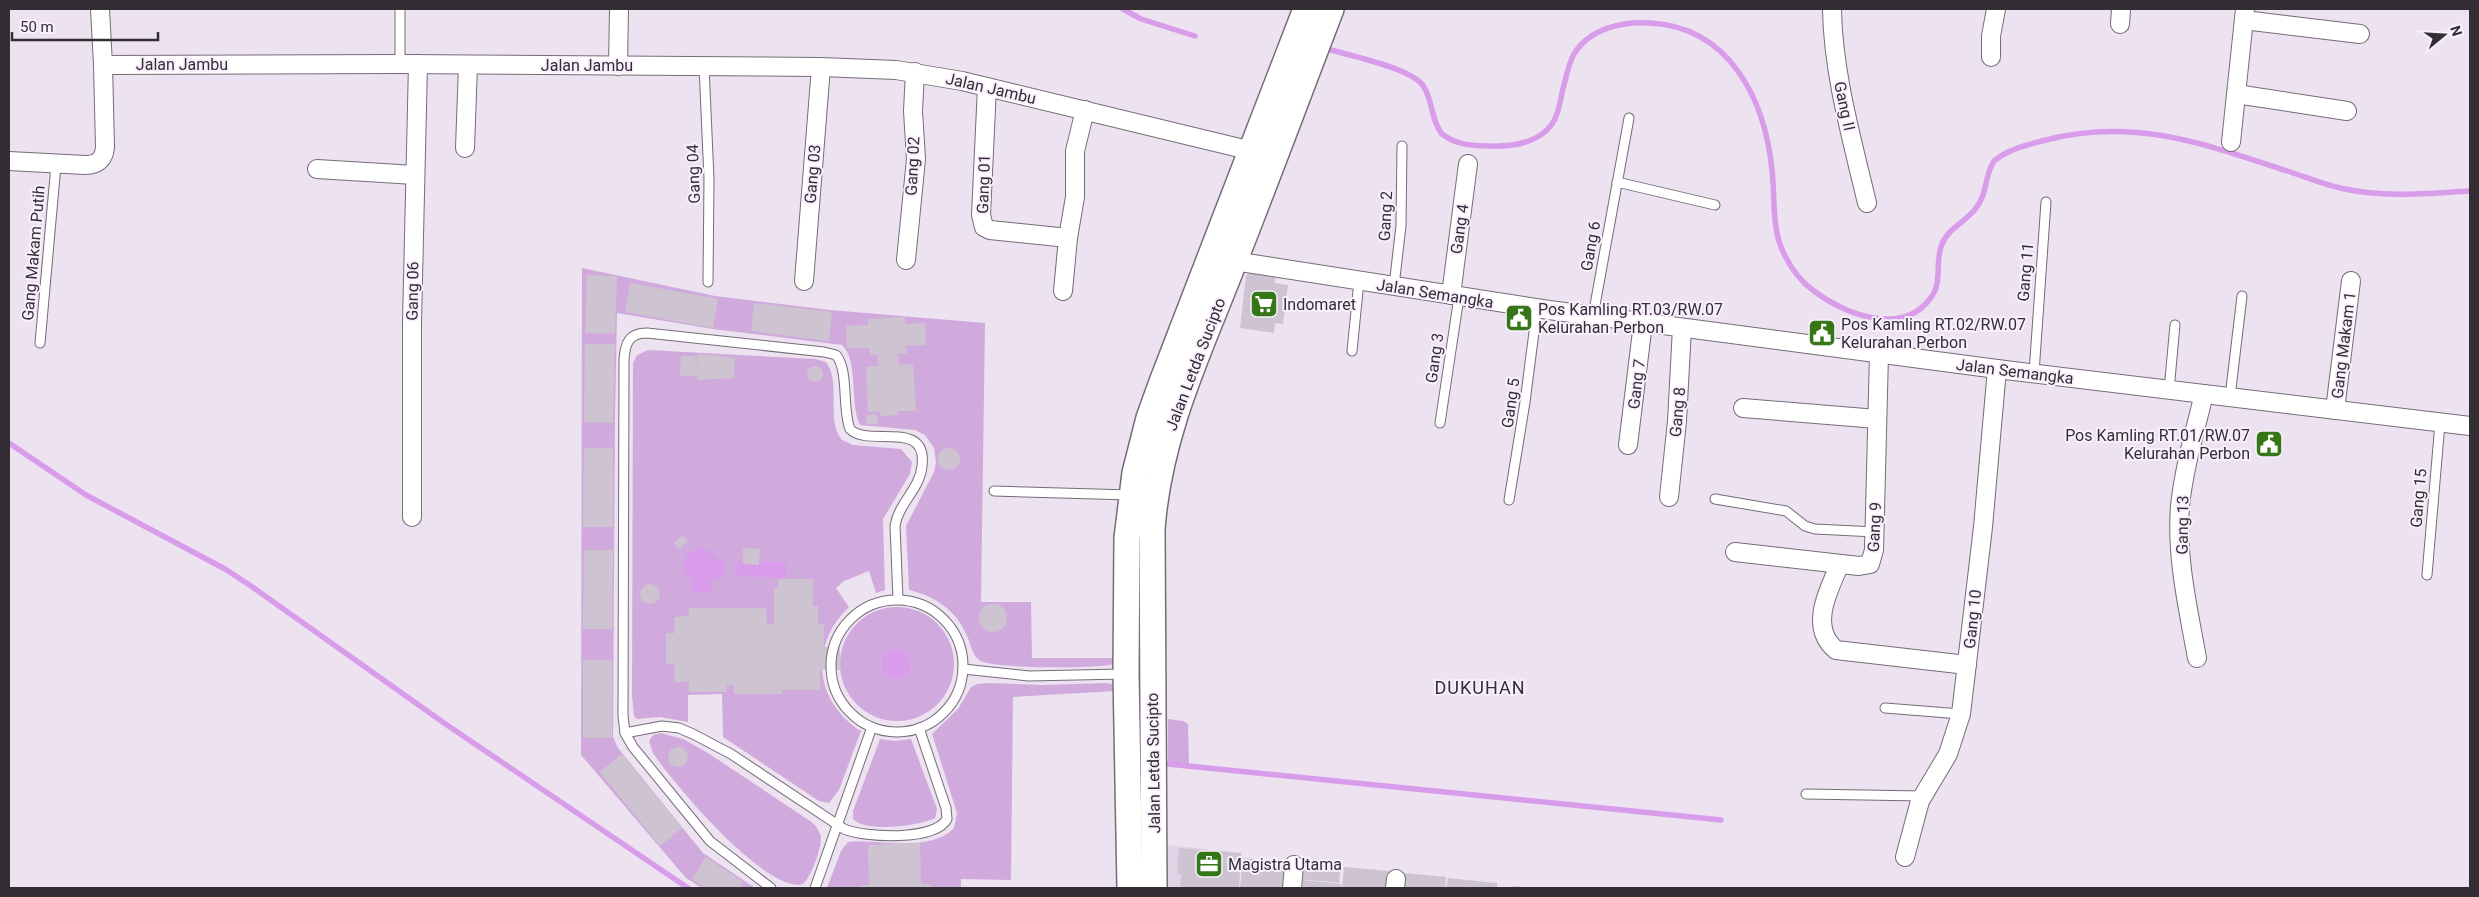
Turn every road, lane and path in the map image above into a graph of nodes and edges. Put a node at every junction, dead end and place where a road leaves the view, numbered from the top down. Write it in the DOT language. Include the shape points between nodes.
graph roads {
  1 [pos="100,9"];
  2 [pos="400,9"];
  3 [pos="619,9"];
  4 [pos="1306,9"];
  5 [pos="1331,9"];
  6 [pos="1832,9"];
  7 [pos="1996,9"];
  8 [pos="2245,14"];
  9 [pos="2360,34"];
  10 [pos="1991,57"];
  11 [pos="400,64"];
  12 [pos="418,64"];
  13 [pos="103,65"];
  14 [pos="468,65"];
  15 [pos="618,66"];
  16 [pos="704,66"];
  17 [pos="820,67"];
  18 [pos="915,72"];
  19 [pos="987,87"];
  20 [pos="2236,94"];
  21 [pos="1084,110"];
  22 [pos="2347,111"];
  23 [pos="1628,118"];
  24 [pos="2231,142"];
  25 [pos="1402,146"];
  26 [pos="465,148"];
  27 [pos="1252,151"];
  28 [pos="9,161"];
  29 [pos="1468,164"];
  30 [pos="56,165"];
  31 [pos="316,169"];
  32 [pos="415,175"];
  33 [pos="1617,182"];
  34 [pos="2046,202"];
  35 [pos="1867,203"];
  36 [pos="1715,205"];
  37 [pos="1068,238"];
  38 [pos="906,260"];
  39 [pos="1223,269"];
  40 [pos="804,281"];
  41 [pos="1359,281"];
  42 [pos="2351,281"];
  43 [pos="708,282"];
  44 [pos="1394,286"];
  45 [pos="1063,291"];
  46 [pos="1455,296"];
  47 [pos="2242,296"];
  48 [pos="1537,309"];
  49 [pos="1593,316"];
  50 [pos="1643,323"];
  51 [pos="2175,325"];
  52 [pos="1682,328"];
  53 [pos="40,343"];
  54 [pos="1352,351"];
  55 [pos="1878,354"];
  56 [pos="1997,369"];
  57 [pos="2034,373"];
  58 [pos="2169,390"];
  59 [pos="2204,394"];
  60 [pos="2230,397"];
  61 [pos="1743,408"];
  62 [pos="2335,410"];
  63 [pos="1877,420"];
  64 [pos="1440,423"];
  65 [pos="2440,423"];
  66 [pos="2470,426"];
  67 [pos="1628,445"];
  68 [pos="994,491"];
  69 [pos="1132,495"];
  70 [pos="1669,497"];
  71 [pos="1715,499"];
  72 [pos="1509,500"];
  73 [pos="412,517"];
  74 [pos="1875,532"];
  75 [pos="1734,552"];
  76 [pos="1840,564"];
  77 [pos="2427,576"];
  78 [pos="898,599"];
  79 [pos="2197,658"];
  80 [pos="1967,665"];
  81 [pos="963,669"];
  82 [pos="1152,672"];
  83 [pos="1126,674"];
  84 [pos="1885,708"];
  85 [pos="1961,714"];
  86 [pos="872,727"];
  87 [pos="919,728"];
  88 [pos="625,733"];
  89 [pos="1806,794"];
  90 [pos="1922,796"];
  91 [pos="837,826"];
  92 [pos="1905,857"];
  93 [pos="1294,865"];
  94 [pos="771,888"];
  95 [pos="815,888"];
  96 [pos="1130,888"];
  97 [pos="1154,888"];
  98 [pos="1292,888"];
  1 -- 13 [label="street"];
  2 -- 11 [label="lane"];
  3 -- 15 [label="street"];
  4 -- 27 [label="main road, Jalan Letda Sucipto"];
  5 -- 39 [label="main road, Jalan Letda Sucipto"];
  6 -- 35 [label="street, Gang II" via="1838,70"];
  7 -- 10 [label="street"];
  8 -- 9 [label="street"];
  8 -- 20 [label="street"];
  11 -- 12 [label="street, Jalan Jambu"];
  11 -- 13 [label="street, Jalan Jambu"];
  12 -- 14 [label="street, Jalan Jambu"];
  12 -- 32 [label="street, Gang 06"];
  13 -- 30 [label="street" via="103,156 94,164"];
  14 -- 15 [label="street, Jalan Jambu"];
  14 -- 26 [label="street"];
  15 -- 16 [label="street, Jalan Jambu"];
  16 -- 17 [label="street, Jalan Jambu"];
  16 -- 43 [label="lane, Gang 04" via="709,179"];
  17 -- 18 [label="street, Jalan Jambu"];
  17 -- 40 [label="street, Gang 03"];
  18 -- 19 [label="street, Jalan Jambu"];
  18 -- 38 [label="street, Gang 02" via="916,159"];
  19 -- 21 [label="street, Jalan Jambu"];
  19 -- 37 [label="street, Gang 01" via="981,215 984,227"];
  20 -- 22 [label="street"];
  20 -- 24 [label="street"];
  21 -- 27 [label="street, Jalan Jambu"];
  21 -- 37 [label="street" via="1075,151 1075,197"];
  23 -- 33 [label="lane, Gang 6"];
  25 -- 44 [label="lane, Gang 2" via="1401,226"];
  27 -- 39 [label="main road, Jalan Letda Sucipto"];
  28 -- 30 [label="street"];
  29 -- 46 [label="street, Gang 4"];
  30 -- 53 [label="lane, Gang Makam Putih"];
  31 -- 32 [label="street"];
  32 -- 73 [label="street, Gang 06"];
  33 -- 36 [label="lane"];
  33 -- 49 [label="lane, Gang 6"];
  34 -- 57 [label="lane, Gang 11"];
  37 -- 45 [label="street"];
  39 -- 41 [label="street, Jalan Semangka"];
  39 -- 69 [label="main road, Jalan Letda Sucipto" via="1150,418"];
  39 -- 82 [label="main road, Jalan Letda Sucipto" via="1178,400 1159,471 1152,529"];
  41 -- 44 [label="street, Jalan Semangka"];
  41 -- 54 [label="lane"];
  42 -- 62 [label="street, Gang Makam 1"];
  44 -- 46 [label="street, Jalan Semangka"];
  46 -- 48 [label="street, Jalan Semangka"];
  46 -- 64 [label="lane, Gang 3"];
  47 -- 60 [label="lane"];
  48 -- 49 [label="street, Jalan Semangka"];
  48 -- 72 [label="lane, Gang 5"];
  49 -- 50 [label="street, Jalan Semangka"];
  50 -- 52 [label="street, Jalan Semangka"];
  50 -- 67 [label="street, Gang 7"];
  51 -- 58 [label="lane"];
  52 -- 55 [label="street, Jalan Semangka"];
  52 -- 70 [label="street, Gang 8"];
  55 -- 56 [label="street, Jalan Semangka"];
  55 -- 63 [label="street, Gang 9"];
  56 -- 57 [label="street, Jalan Semangka"];
  56 -- 80 [label="street, Gang 10"];
  57 -- 58 [label="street, Jalan Semangka"];
  58 -- 59 [label="street, Jalan Semangka"];
  59 -- 60 [label="street, Jalan Semangka"];
  59 -- 79 [label="street, Gang 13" via="2180,508 2183,574"];
  60 -- 62 [label="street, Jalan Semangka"];
  61 -- 63 [label="street"];
  62 -- 65 [label="street, Jalan Semangka"];
  63 -- 74 [label="street, Gang 9"];
  65 -- 66 [label="street, Jalan Semangka"];
  65 -- 77 [label="lane, Gang 15"];
  68 -- 69 [label="lane"];
  69 -- 83 [label="main road, Jalan Letda Sucipto" via="1126,560"];
  71 -- 74 [label="lane" via="1786,511 1810,528"];
  74 -- 76 [label="street, Gang 9" via="1874,556 1870,564"];
  75 -- 76 [label="street, Gang 9"];
  76 -- 80 [label="street" via="1822,612 1824,632 1836,650"];
  78 -- 81 [label="lane" via="924,605 942,617 956,635"];
  78 -- 86 [label="lane" via="878,602 858,612 842,628 833,648 832,680 840,700 854,716"];
  78 -- 88 [label="lane" via="894,526 919,478 923,462 921,452 907,438 859,435 850,430 841,363 836,355 647,333 633,335 627,340 624,360"];
  80 -- 85 [label="street, Gang 10"];
  81 -- 83 [label="lane" via="1029,676"];
  81 -- 87 [label="lane" via="959,689 949,708 933,722"];
  82 -- 83 [label="main road"];
  82 -- 97 [label="main road, Jalan Letda Sucipto"];
  83 -- 96 [label="main road, Jalan Letda Sucipto"];
  84 -- 85 [label="lane"];
  85 -- 90 [label="street, Gang 10" via="1948,754"];
  86 -- 87 [label="lane" via="892,732"];
  86 -- 91 [label="lane"];
  87 -- 91 [label="lane" via="946,808 948,816 944,824 919,834 891,836 858,833"];
  88 -- 91 [label="lane" via="662,726 693,734 731,754"];
  88 -- 94 [label="lane" via="632,747 701,832 719,850"];
  89 -- 90 [label="lane"];
  90 -- 92 [label="street, Gang 10"];
  91 -- 95 [label="lane"];
  93 -- 98 [label="street"];
}
